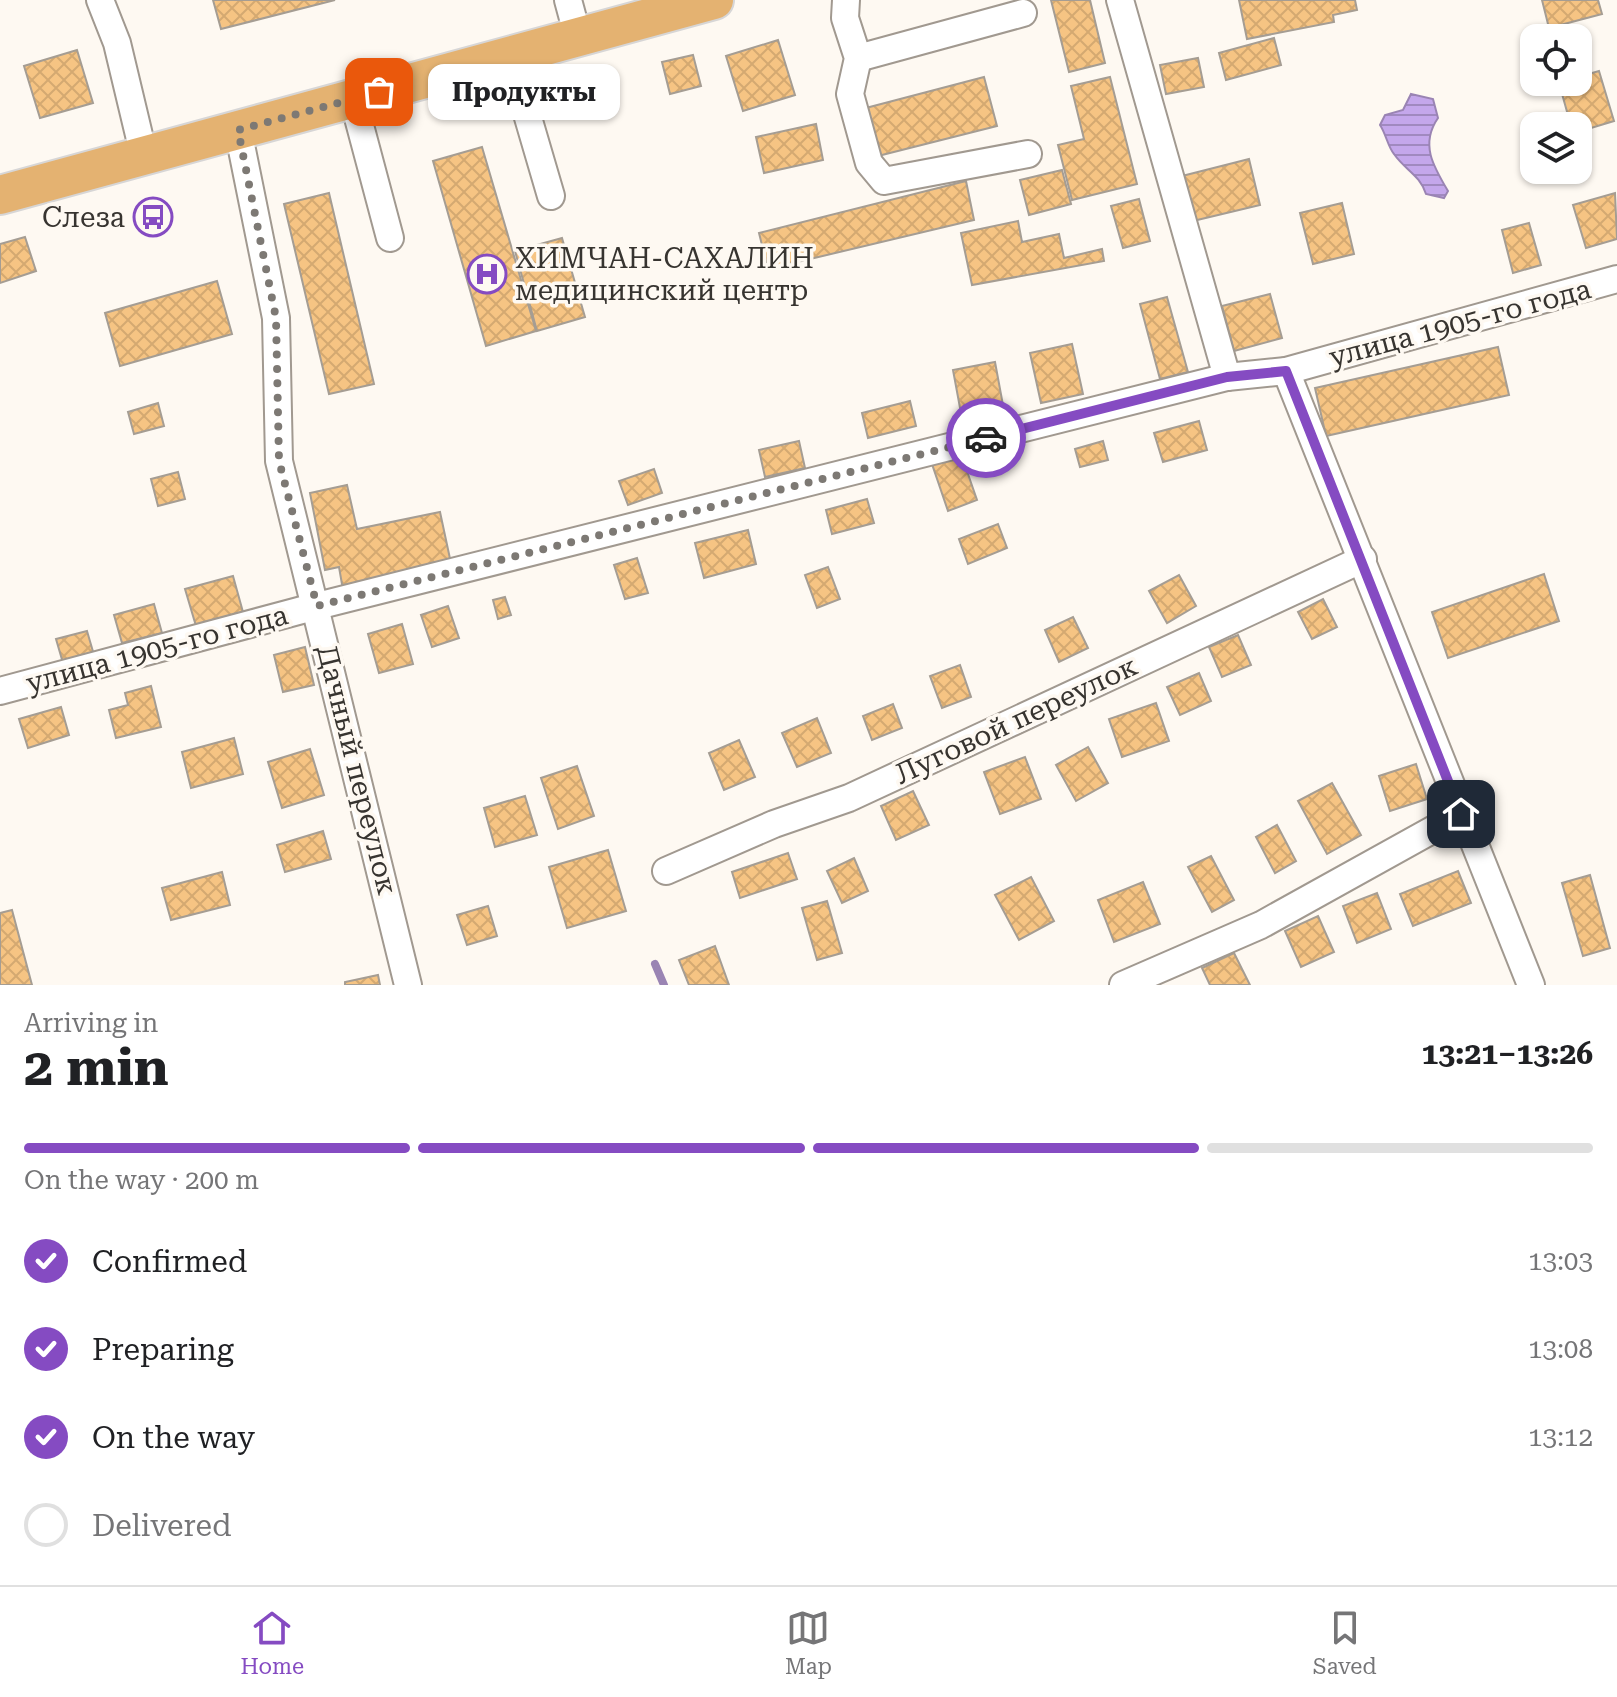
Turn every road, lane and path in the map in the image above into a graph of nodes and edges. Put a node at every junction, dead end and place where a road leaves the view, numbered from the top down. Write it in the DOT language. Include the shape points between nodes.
graph roads {
  1 [pos="100,0"];
  2 [pos="568,0"];
  3 [pos="714,0"];
  4 [pos="846,0"];
  5 [pos="1120,0"];
  6 [pos="1023,13"];
  7 [pos="578,37"];
  8 [pos="510,56"];
  9 [pos="858,58"];
  10 [pos="353,99"];
  11 [pos="238,130"];
  12 [pos="1028,154"];
  13 [pos="144,156"];
  14 [pos="0,195"];
  15 [pos="551,196"];
  16 [pos="390,238"];
  17 [pos="1617,279"];
  18 [pos="1286,371"];
  19 [pos="1227,377"];
  20 [pos="1363,559"];
  21 [pos="317,606"];
  22 [pos="0,691"];
  23 [pos="1461,814"];
  24 [pos="666,871"];
  25 [pos="408,985"];
  26 [pos="1123,985"];
  27 [pos="1531,985"];
  1 -- 13 [label="street" via="117,43"];
  2 -- 7 [label="street"];
  3 -- 7 [label="highway"];
  4 -- 9 [label="street" via="845,18"];
  5 -- 19 [label="street"];
  6 -- 9 [label="street"];
  7 -- 8 [label="highway"];
  8 -- 10 [label="highway"];
  8 -- 15 [label="street"];
  9 -- 12 [label="street" via="850,94 869,163 884,181"];
  10 -- 11 [label="highway"];
  10 -- 16 [label="street"];
  11 -- 13 [label="highway"];
  11 -- 21 [label="street, Дачный переулок" via="276,318 279,461"];
  13 -- 14 [label="highway"];
  17 -- 18 [label="street, улица 1905-го года"];
  18 -- 19 [label="street, улица 1905-го года"];
  18 -- 20 [label="street"];
  19 -- 21 [label="street, улица 1905-го года"];
  20 -- 23 [label="street"];
  20 -- 24 [label="street, Луговой переулок" via="849,798"];
  21 -- 22 [label="street, улица 1905-го года"];
  21 -- 25 [label="street, Дачный переулок"];
  23 -- 26 [label="street" via="1261,925"];
  23 -- 27 [label="street"];
}
